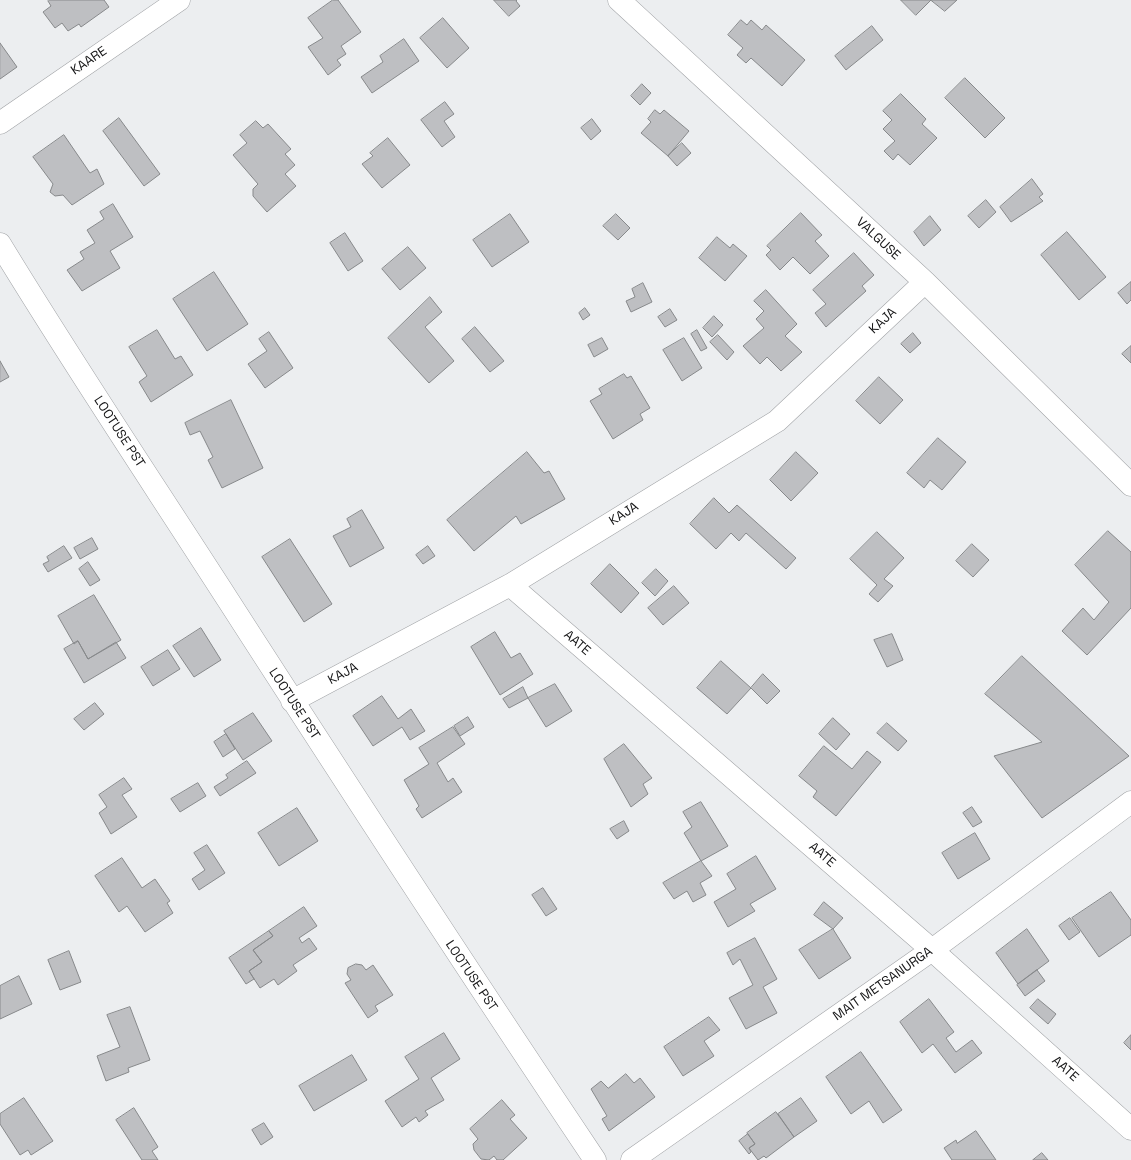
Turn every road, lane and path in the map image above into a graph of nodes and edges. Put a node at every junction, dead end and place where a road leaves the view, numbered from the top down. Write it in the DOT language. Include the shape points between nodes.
graph roads {
  1 [pos="179,0"];
  2 [pos="619,0"];
  3 [pos="0,123"];
  4 [pos="0,244"];
  5 [pos="925,282"];
  6 [pos="1131,485"];
  7 [pos="510,585"];
  8 [pos="292,701"];
  9 [pos="1131,802"];
  10 [pos="932,950"];
  11 [pos="1131,1129"];
  12 [pos="595,1160"];
  13 [pos="632,1160"];
  1 -- 3 [label="street, KAARE"];
  2 -- 5 [label="street, VALGUSE"];
  4 -- 8 [label="street, LOOTUSE PST"];
  5 -- 6 [label="street, VALGUSE"];
  5 -- 7 [label="street, KAJA" via="777,421"];
  7 -- 8 [label="street, KAJA"];
  7 -- 10 [label="street, AATE"];
  8 -- 12 [label="street, LOOTUSE PST"];
  9 -- 10 [label="street, MAIT METSANURGA"];
  10 -- 11 [label="street, AATE"];
  10 -- 13 [label="street, MAIT METSANURGA"];
}
